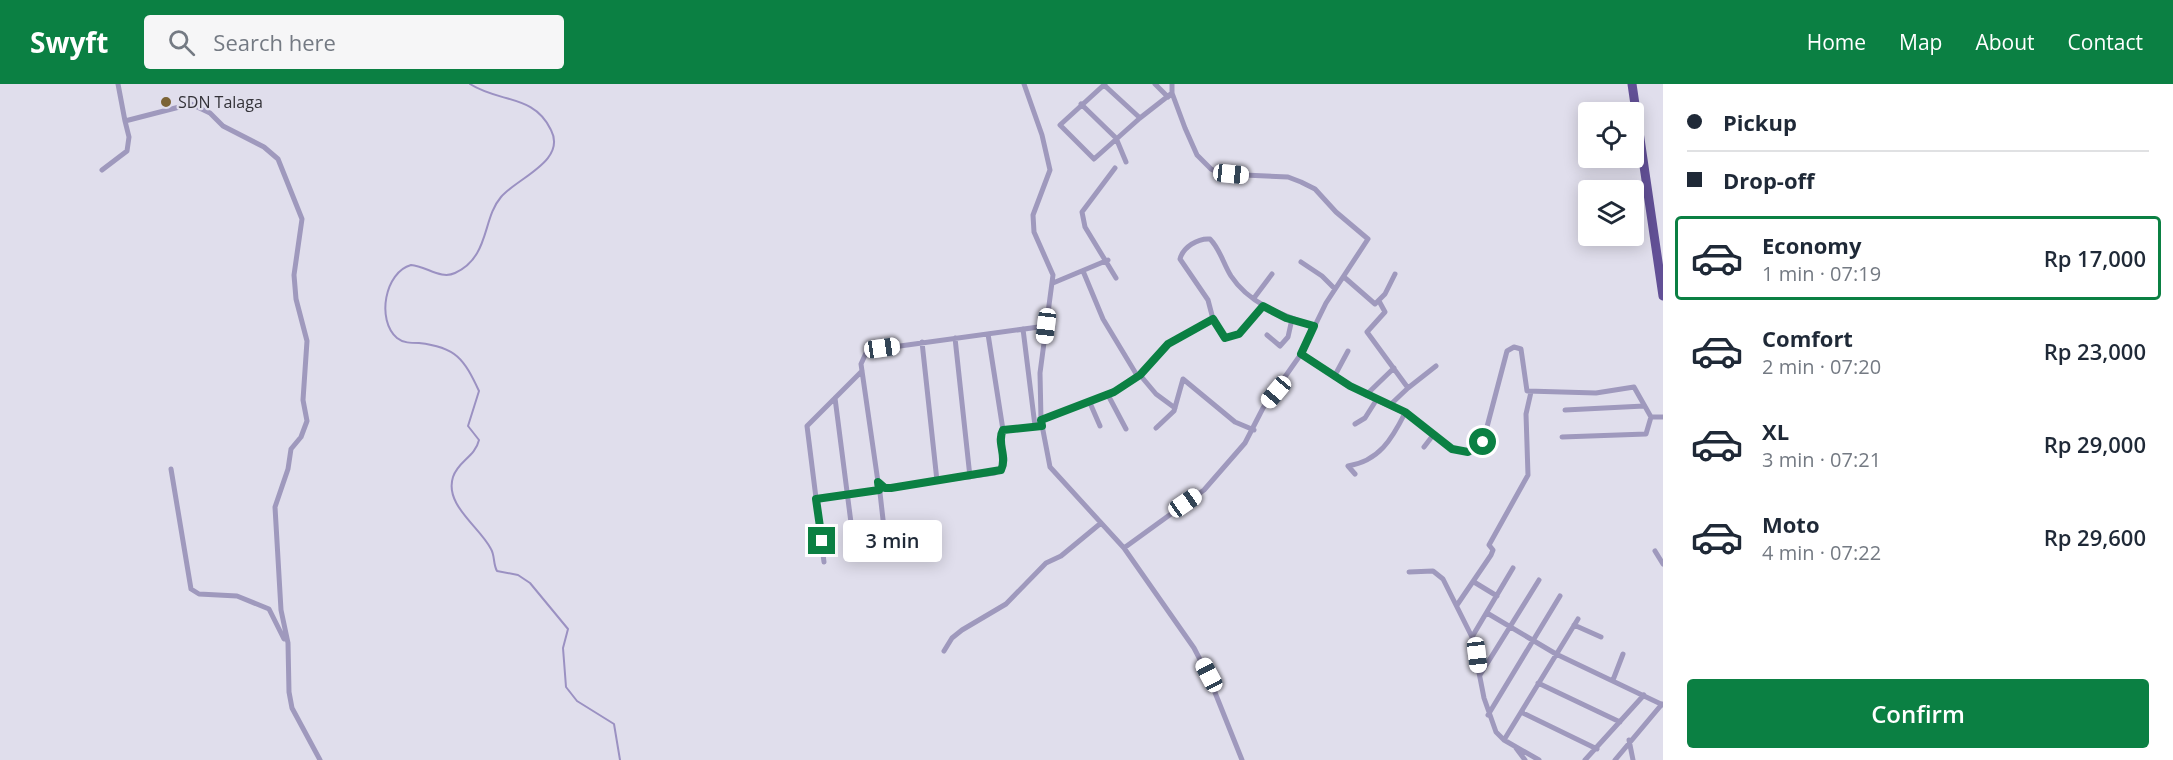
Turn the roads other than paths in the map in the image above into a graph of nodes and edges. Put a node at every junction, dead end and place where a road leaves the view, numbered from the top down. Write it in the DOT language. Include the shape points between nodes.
graph roads {
  1 [pos="118,84"];
  2 [pos="1024,84"];
  3 [pos="1105,84"];
  4 [pos="1155,84"];
  5 [pos="1632,84"];
  6 [pos="1171,89"];
  7 [pos="1081,104"];
  8 [pos="1140,118"];
  9 [pos="124,122"];
  10 [pos="1116,138"];
  11 [pos="1126,162"];
  12 [pos="1115,168"];
  13 [pos="102,170"];
  14 [pos="1108,260"];
  15 [pos="1301,262"];
  16 [pos="1083,271"];
  17 [pos="1272,274"];
  18 [pos="1395,274"];
  19 [pos="1344,277"];
  20 [pos="1116,278"];
  21 [pos="1053,283"];
  22 [pos="1335,289"];
  23 [pos="1663,296"];
  24 [pos="1254,298"];
  25 [pos="1379,301"];
  26 [pos="1263,306"];
  27 [pos="1213,319"];
  28 [pos="1292,319"];
  29 [pos="1046,326"];
  30 [pos="1314,326"];
  31 [pos="1023,329"];
  32 [pos="988,334"];
  33 [pos="1267,335"];
  34 [pos="955,338"];
  35 [pos="922,342"];
  36 [pos="1348,351"];
  37 [pos="1301,354"];
  38 [pos="1436,366"];
  39 [pos="1394,368"];
  40 [pos="862,371"];
  41 [pos="1139,376"];
  42 [pos="1334,376"];
  43 [pos="1408,388"];
  44 [pos="1531,392"];
  45 [pos="1108,395"];
  46 [pos="1366,395"];
  47 [pos="835,398"];
  48 [pos="1377,399"];
  49 [pos="1090,403"];
  50 [pos="1390,405"];
  51 [pos="1644,406"];
  52 [pos="1175,408"];
  53 [pos="1565,410"];
  54 [pos="1405,412"];
  55 [pos="1651,417"];
  56 [pos="1663,417"];
  57 [pos="1039,424"];
  58 [pos="1355,424"];
  59 [pos="1100,426"];
  60 [pos="1156,428"];
  61 [pos="1126,429"];
  62 [pos="1003,430"];
  63 [pos="1254,430"];
  64 [pos="1434,434"];
  65 [pos="1562,437"];
  66 [pos="1424,447"];
  67 [pos="171,469"];
  68 [pos="1355,474"];
  69 [pos="970,477"];
  70 [pos="937,481"];
  71 [pos="878,482"];
  72 [pos="879,490"];
  73 [pos="847,495"];
  74 [pos="816,499"];
  75 [pos="1101,523"];
  76 [pos="886,546"];
  77 [pos="1124,548"];
  78 [pos="1655,551"];
  79 [pos="855,554"];
  80 [pos="824,562"];
  81 [pos="1663,564"];
  82 [pos="1513,568"];
  83 [pos="1409,572"];
  84 [pos="1539,580"];
  85 [pos="1474,582"];
  86 [pos="1497,596"];
  87 [pos="1560,596"];
  88 [pos="1457,605"];
  89 [pos="1487,613"];
  90 [pos="1578,618"];
  91 [pos="1574,625"];
  92 [pos="1510,626"];
  93 [pos="1472,637"];
  94 [pos="1601,637"];
  95 [pos="1534,641"];
  96 [pos="288,649"];
  97 [pos="944,651"];
  98 [pos="1556,654"];
  99 [pos="1623,654"];
  100 [pos="1479,675"];
  101 [pos="1613,680"];
  102 [pos="1538,683"];
  103 [pos="1644,695"];
  104 [pos="1662,705"];
  105 [pos="1521,712"];
  106 [pos="1488,715"];
  107 [pos="1620,722"];
  108 [pos="1504,740"];
  109 [pos="1629,740"];
  110 [pos="1515,747"];
  111 [pos="1597,749"];
  112 [pos="320,760"];
  113 [pos="1242,760"];
  114 [pos="1525,760"];
  115 [pos="1539,760"];
  116 [pos="1585,760"];
  117 [pos="1615,760"];
  118 [pos="1633,760"];
  1 -- 9 [label="street"];
  2 -- 21 [label="street" via="1048,157 1048,180 1033,215 1034,232 1046,255"];
  3 -- 7 [label="street"];
  3 -- 8 [label="street"];
  4 -- 6 [label="street"];
  5 -- 23 [label="highway"];
  6 -- 8 [label="street"];
  6 -- 19 [label="street" via="1197,154 1214,171 1287,177 1301,182 1315,189 1336,212 1368,236"];
  7 -- 10 [label="street"];
  7 -- 10 [label="street" via="1060,125 1091,158 1096,159"];
  8 -- 10 [label="street"];
  9 -- 13 [label="street" via="127,151"];
  9 -- 96 [label="street" via="191,105 210,113 223,126 264,147 278,159 302,219 294,275 307,341 303,400 307,421 291,449 275,507 281,610"];
  10 -- 11 [label="street"];
  12 -- 14 [label="street" via="1082,212 1085,227"];
  14 -- 16 [label="street"];
  14 -- 20 [label="street"];
  15 -- 22 [label="street"];
  16 -- 21 [label="street"];
  16 -- 41 [label="street" via="1103,319"];
  17 -- 24 [label="street"];
  18 -- 25 [label="street"];
  19 -- 22 [label="street"];
  19 -- 25 [label="street" via="1374,303"];
  21 -- 29 [label="street"];
  22 -- 30 [label="street"];
  24 -- 26 [label="street"];
  24 -- 27 [label="street" via="1239,288 1212,240 1200,239 1180,259 1208,300"];
  25 -- 39 [label="street" via="1385,312 1367,332"];
  26 -- 27 [label="street" via="1235,336 1224,337"];
  26 -- 28 [label="street"];
  27 -- 41 [label="street" via="1168,344"];
  28 -- 30 [label="street"];
  28 -- 33 [label="street" via="1288,337 1280,346"];
  29 -- 31 [label="street"];
  29 -- 57 [label="street"];
  30 -- 37 [label="street"];
  31 -- 32 [label="street"];
  31 -- 57 [label="street"];
  32 -- 34 [label="street"];
  32 -- 62 [label="street"];
  34 -- 35 [label="street"];
  34 -- 69 [label="street"];
  35 -- 40 [label="street" via="871,350 863,358"];
  35 -- 70 [label="street"];
  36 -- 42 [label="street"];
  37 -- 42 [label="street"];
  37 -- 63 [label="street" via="1263,408"];
  38 -- 43 [label="street"];
  39 -- 43 [label="street"];
  39 -- 46 [label="street"];
  40 -- 47 [label="street"];
  40 -- 71 [label="street"];
  41 -- 45 [label="street"];
  41 -- 52 [label="street"];
  42 -- 46 [label="street"];
  43 -- 50 [label="street"];
  44 -- 51 [label="street" via="1596,393 1632,386"];
  44 -- 64 [label="street" via="1526,389 1521,348 1514,347 1506,354 1480,445 1468,452 1452,449"];
  44 -- 85 [label="street" via="1526,414 1528,475 1489,545 1492,552"];
  45 -- 49 [label="street"];
  45 -- 61 [label="street"];
  46 -- 48 [label="street"];
  47 -- 73 [label="street"];
  47 -- 74 [label="street" via="807,426"];
  48 -- 50 [label="street"];
  48 -- 58 [label="street" via="1365,418"];
  49 -- 57 [label="street"];
  49 -- 59 [label="street"];
  50 -- 54 [label="street"];
  51 -- 53 [label="street"];
  51 -- 55 [label="street"];
  52 -- 60 [label="street"];
  52 -- 63 [label="street" via="1183,379 1235,422"];
  54 -- 64 [label="street"];
  54 -- 68 [label="street" via="1385,445 1365,463 1348,466"];
  55 -- 56 [label="street"];
  55 -- 65 [label="street" via="1646,434"];
  57 -- 62 [label="street"];
  57 -- 75 [label="street" via="1050,467"];
  62 -- 69 [label="street" via="1001,470"];
  63 -- 77 [label="street" via="1204,490"];
  64 -- 66 [label="street"];
  67 -- 96 [label="street" via="191,589 199,594 243,598 269,609"];
  69 -- 70 [label="street"];
  70 -- 71 [label="street" via="891,488"];
  71 -- 72 [label="street"];
  72 -- 73 [label="street"];
  72 -- 76 [label="street"];
  73 -- 74 [label="street"];
  73 -- 79 [label="street"];
  74 -- 80 [label="street"];
  75 -- 77 [label="street"];
  75 -- 97 [label="street" via="1061,556 1046,563 1006,604 952,638"];
  77 -- 113 [label="street" via="1194,648 1223,708"];
  78 -- 81 [label="street"];
  82 -- 86 [label="street"];
  83 -- 88 [label="street" via="1439,574"];
  84 -- 92 [label="street"];
  85 -- 86 [label="street"];
  85 -- 88 [label="street"];
  86 -- 89 [label="street"];
  87 -- 95 [label="street"];
  88 -- 93 [label="street"];
  89 -- 92 [label="street"];
  89 -- 93 [label="street"];
  90 -- 91 [label="street"];
  91 -- 94 [label="street"];
  91 -- 98 [label="street"];
  92 -- 95 [label="street"];
  92 -- 100 [label="street"];
  93 -- 100 [label="street"];
  95 -- 98 [label="street"];
  95 -- 106 [label="street"];
  96 -- 112 [label="street" via="292,708"];
  98 -- 101 [label="street"];
  98 -- 102 [label="street"];
  99 -- 101 [label="street"];
  100 -- 106 [label="street"];
  101 -- 103 [label="street"];
  102 -- 105 [label="street"];
  102 -- 107 [label="street"];
  103 -- 104 [label="street"];
  103 -- 107 [label="street"];
  104 -- 109 [label="street"];
  105 -- 108 [label="street"];
  105 -- 111 [label="street"];
  106 -- 108 [label="street"];
  107 -- 111 [label="street"];
  108 -- 110 [label="street"];
  109 -- 117 [label="street"];
  109 -- 118 [label="street"];
  110 -- 114 [label="street"];
  110 -- 115 [label="street"];
  111 -- 116 [label="street"];
}
